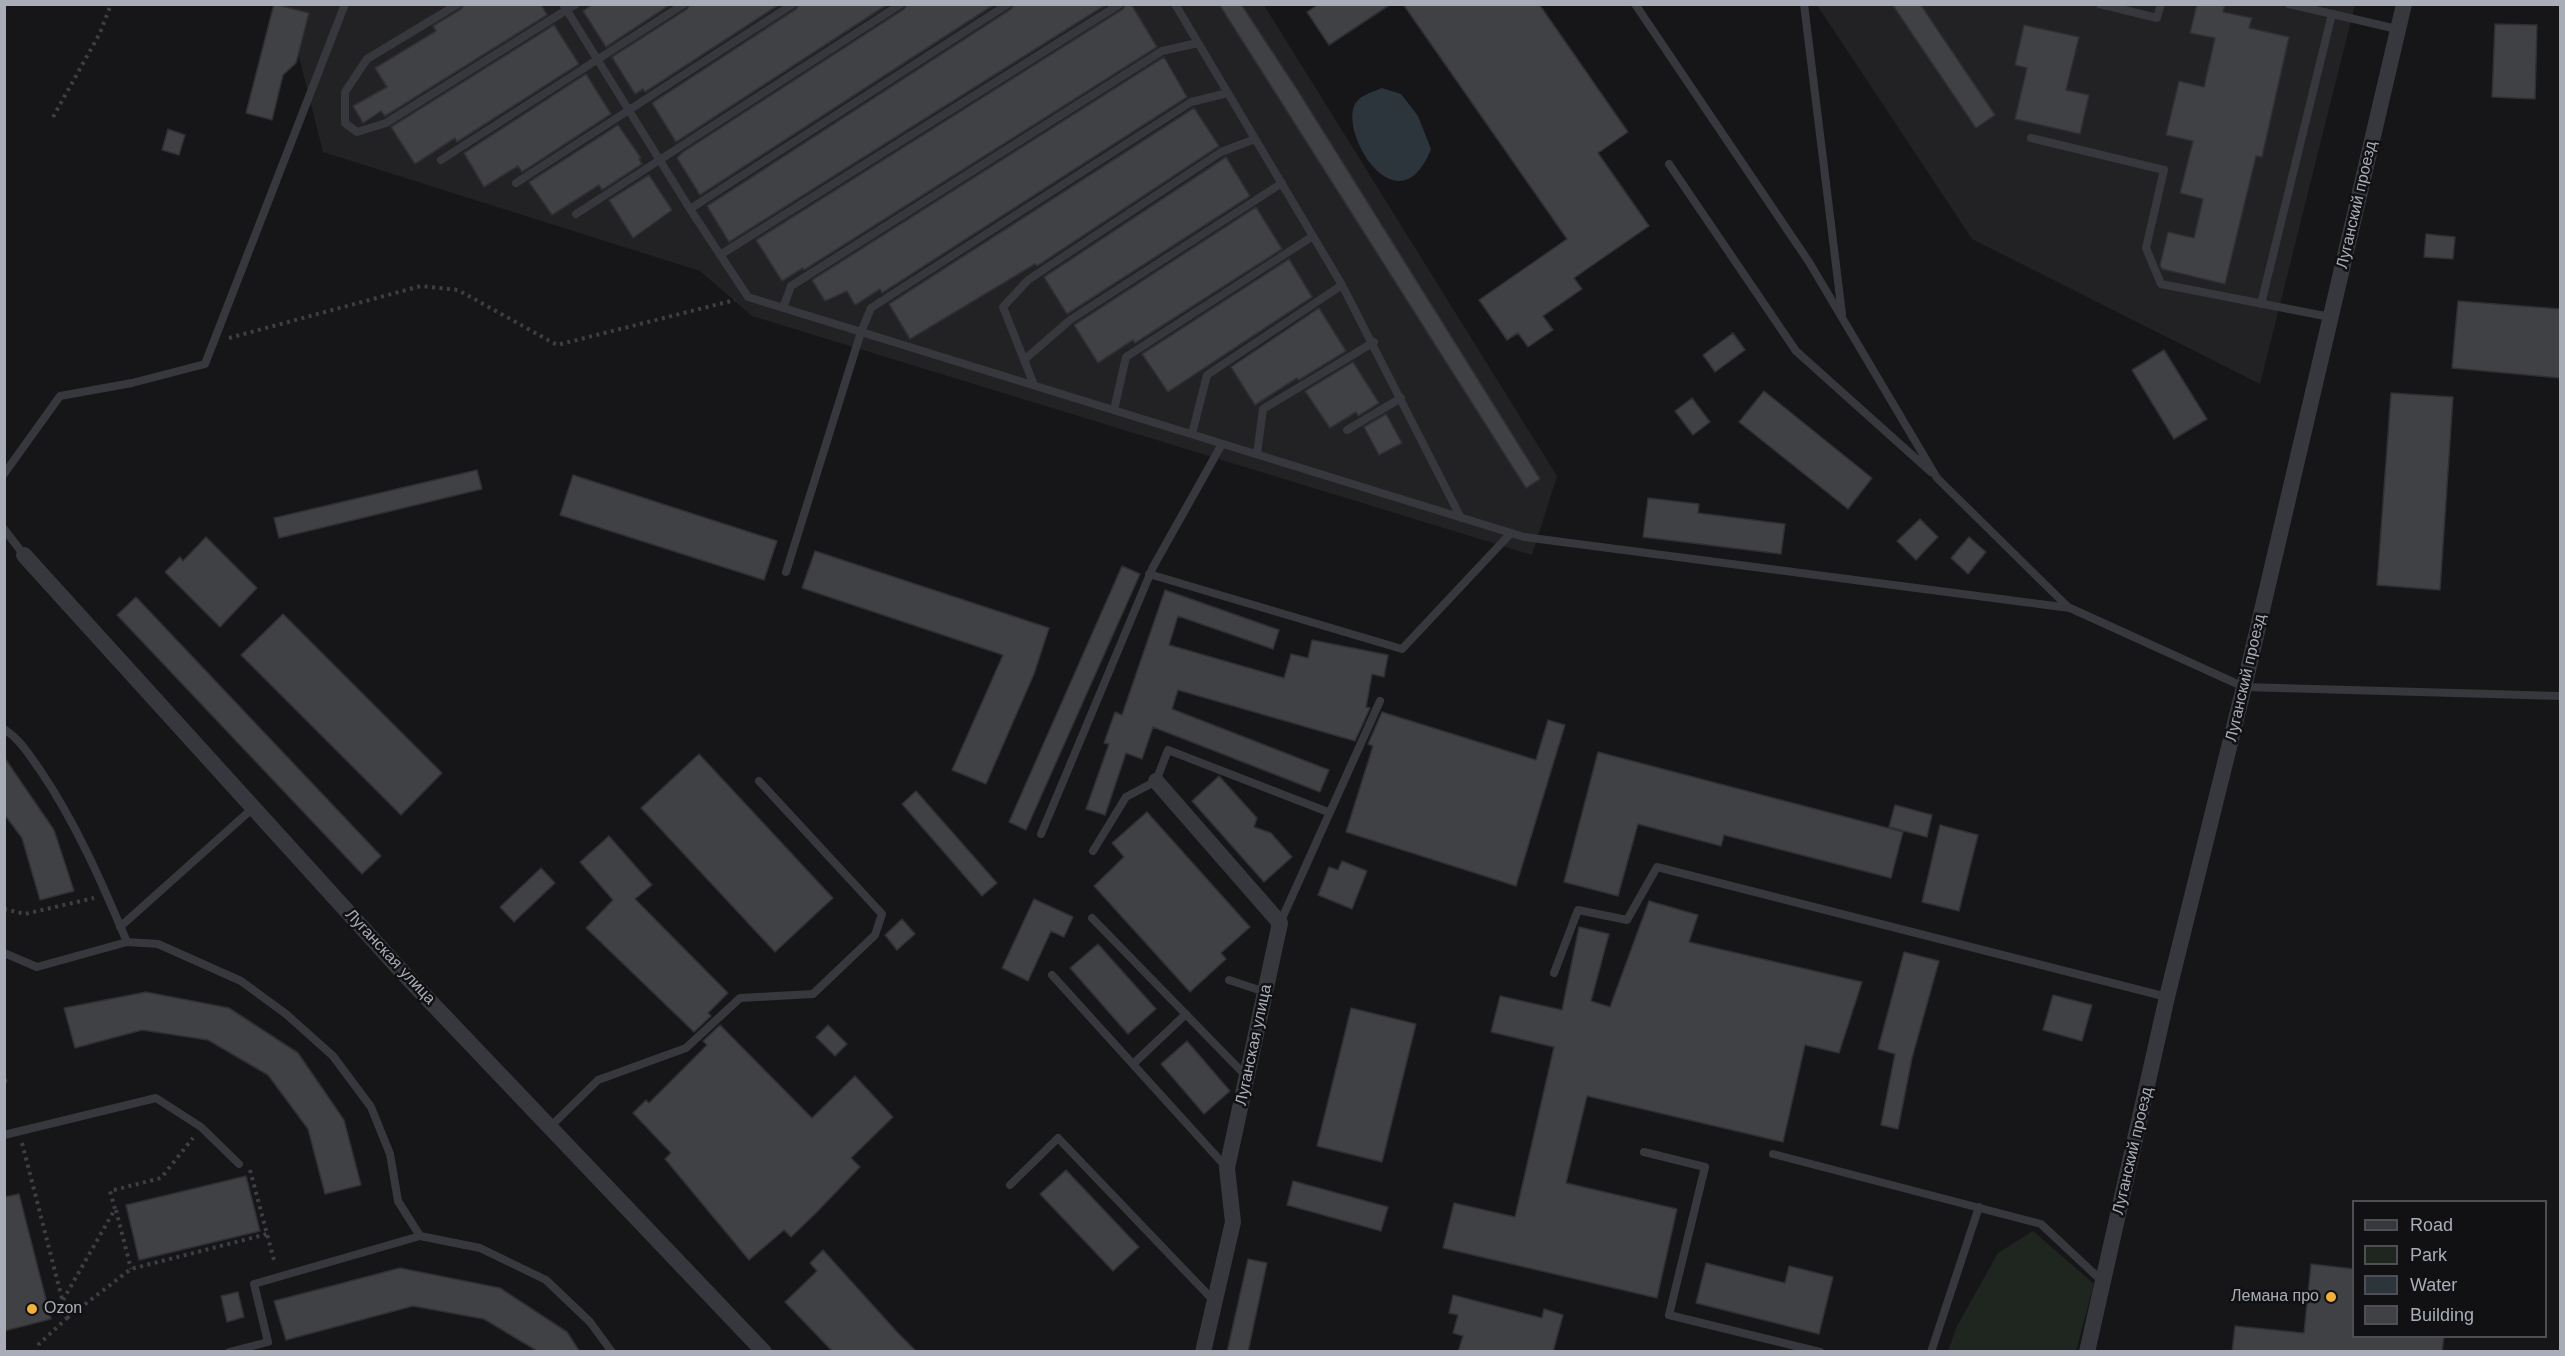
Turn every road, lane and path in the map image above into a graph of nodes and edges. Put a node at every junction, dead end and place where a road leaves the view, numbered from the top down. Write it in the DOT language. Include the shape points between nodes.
graph roads {
  1 [pos="111,4"];
  2 [pos="345,4"];
  3 [pos="458,4"];
  4 [pos="576,4"];
  5 [pos="684,4"];
  6 [pos="793,4"];
  7 [pos="901,4"];
  8 [pos="1008,4"];
  9 [pos="1120,4"];
  10 [pos="1175,4"];
  11 [pos="1635,4"];
  12 [pos="1804,4"];
  13 [pos="2100,4"];
  14 [pos="2161,4"];
  15 [pos="2289,4"];
  16 [pos="2404,4"];
  17 [pos="565,8"];
  18 [pos="2332,14"];
  19 [pos="2397,30"];
  20 [pos="1198,43"];
  21 [pos="597,60"];
  22 [pos="1228,93"];
  23 [pos="629,111"];
  24 [pos="53,117"];
  25 [pos="2031,138"];
  26 [pos="1255,139"];
  27 [pos="441,160"];
  28 [pos="659,160"];
  29 [pos="1669,164"];
  30 [pos="516,183"];
  31 [pos="1282,183"];
  32 [pos="690,209"];
  33 [pos="576,214"];
  34 [pos="1313,236"];
  35 [pos="720,255"];
  36 [pos="1342,285"];
  37 [pos="748,297"];
  38 [pos="2261,304"];
  39 [pos="783,308"];
  40 [pos="2330,317"];
  41 [pos="1842,320"];
  42 [pos="861,332"];
  43 [pos="214,342"];
  44 [pos="1374,342"];
  45 [pos="1024,360"];
  46 [pos="1034,385"];
  47 [pos="1401,398"];
  48 [pos="1114,410"];
  49 [pos="1347,430"];
  50 [pos="1192,434"];
  51 [pos="1222,444"];
  52 [pos="1257,454"];
  53 [pos="4,474"];
  54 [pos="1937,478"];
  55 [pos="1461,518"];
  56 [pos="4,529"];
  57 [pos="1510,533"];
  58 [pos="24,555"];
  59 [pos="786,572"];
  60 [pos="1149,574"];
  61 [pos="2070,608"];
  62 [pos="2244,687"];
  63 [pos="2560,696"];
  64 [pos="1380,701"];
  65 [pos="4,729"];
  66 [pos="759,781"];
  67 [pos="1156,781"];
  68 [pos="253,808"];
  69 [pos="1328,813"];
  70 [pos="1041,834"];
  71 [pos="1093,851"];
  72 [pos="107,895"];
  73 [pos="4,909"];
  74 [pos="1092,918"];
  75 [pos="1280,923"];
  76 [pos="120,927"];
  77 [pos="127,942"];
  78 [pos="4,953"];
  79 [pos="1554,973"];
  80 [pos="1052,975"];
  81 [pos="1229,981"];
  82 [pos="1265,992"];
  83 [pos="2167,997"];
  84 [pos="1186,1014"];
  85 [pos="1132,1064"];
  86 [pos="1247,1077"];
  87 [pos="11,1079"];
  88 [pos="4,1081"];
  89 [pos="201,1127"];
  90 [pos="550,1127"];
  91 [pos="19,1131"];
  92 [pos="4,1135"];
  93 [pos="1644,1152"];
  94 [pos="1773,1154"];
  95 [pos="239,1164"];
  96 [pos="1227,1168"];
  97 [pos="1010,1185"];
  98 [pos="1979,1207"];
  99 [pos="115,1209"];
  100 [pos="267,1234"];
  101 [pos="420,1236"];
  102 [pos="131,1269"];
  103 [pos="278,1277"];
  104 [pos="2103,1282"];
  105 [pos="63,1300"];
  106 [pos="1215,1303"];
  107 [pos="67,1318"];
  108 [pos="1783,1347"];
  109 [pos="38,1352"];
  110 [pos="229,1352"];
  111 [pos="612,1352"];
  112 [pos="764,1352"];
  113 [pos="1203,1352"];
  114 [pos="1820,1352"];
  115 [pos="1931,1352"];
  116 [pos="2087,1352"];
  1 -- 24 [label="path" via="100,33"];
  2 -- 43 [label="lane"];
  3 -- 17 [label="lane" via="367,59 345,92 345,123 357,132 386,123"];
  4 -- 17 [label="lane"];
  5 -- 21 [label="lane"];
  6 -- 23 [label="lane"];
  7 -- 28 [label="lane"];
  8 -- 32 [label="lane"];
  9 -- 35 [label="lane"];
  10 -- 20 [label="lane"];
  11 -- 41 [label="lane" via="1809,262"];
  12 -- 41 [label="lane"];
  13 -- 14 [label="lane" via="2157,18"];
  15 -- 18 [label="lane"];
  16 -- 19 [label="street, Луганский проезд"];
  17 -- 21 [label="lane"];
  18 -- 19 [label="lane"];
  18 -- 38 [label="lane"];
  19 -- 40 [label="street, Луганский проезд"];
  20 -- 22 [label="lane"];
  20 -- 39 [label="lane" via="1162,51 791,286"];
  21 -- 23 [label="lane"];
  21 -- 27 [label="lane"];
  22 -- 26 [label="lane"];
  22 -- 42 [label="lane" via="1191,102 881,301 871,308"];
  23 -- 28 [label="lane"];
  23 -- 30 [label="lane"];
  25 -- 38 [label="lane" via="2164,170 2146,248 2161,284"];
  26 -- 31 [label="lane"];
  26 -- 45 [label="lane" via="1221,153 1028,280 1003,307"];
  28 -- 32 [label="lane"];
  28 -- 33 [label="lane"];
  29 -- 54 [label="lane" via="1796,351"];
  31 -- 34 [label="lane"];
  31 -- 45 [label="lane" via="1070,320"];
  32 -- 35 [label="lane"];
  34 -- 36 [label="lane"];
  34 -- 48 [label="lane" via="1126,357"];
  35 -- 37 [label="lane"];
  36 -- 44 [label="lane"];
  36 -- 50 [label="lane" via="1207,375"];
  37 -- 39 [label="lane"];
  37 -- 43 [label="path" via="557,345 458,290 422,286"];
  38 -- 40 [label="lane"];
  39 -- 42 [label="lane"];
  40 -- 62 [label="street, Луганский проезд"];
  41 -- 54 [label="lane"];
  42 -- 46 [label="lane"];
  42 -- 59 [label="lane"];
  43 -- 53 [label="lane" via="205,364 60,396"];
  44 -- 47 [label="lane"];
  44 -- 52 [label="lane" via="1263,409"];
  45 -- 46 [label="lane"];
  46 -- 48 [label="lane"];
  47 -- 49 [label="lane"];
  47 -- 55 [label="lane"];
  48 -- 50 [label="lane"];
  50 -- 51 [label="lane"];
  51 -- 52 [label="lane"];
  51 -- 60 [label="lane"];
  52 -- 55 [label="lane"];
  54 -- 61 [label="lane"];
  55 -- 57 [label="lane"];
  56 -- 58 [label="lane"];
  57 -- 60 [label="lane" via="1402,649"];
  57 -- 61 [label="lane"];
  58 -- 68 [label="street, Луганская улица"];
  60 -- 70 [label="lane"];
  61 -- 62 [label="lane"];
  62 -- 63 [label="lane"];
  62 -- 83 [label="street, Луганский проезд"];
  64 -- 69 [label="lane"];
  65 -- 72 [label="lane" via="18,738 59,798"];
  66 -- 90 [label="lane" via="882,914 875,935 813,994 740,998 686,1048 598,1080"];
  67 -- 69 [label="lane" via="1168,750"];
  67 -- 71 [label="lane" via="1126,797"];
  67 -- 75 [label="street"];
  68 -- 76 [label="lane"];
  68 -- 90 [label="street, Луганская улица"];
  69 -- 75 [label="lane"];
  72 -- 73 [label="path" via="25,914"];
  72 -- 76 [label="lane"];
  74 -- 84 [label="lane"];
  75 -- 82 [label="street, Луганская улица"];
  76 -- 77 [label="lane"];
  77 -- 78 [label="lane" via="37,968"];
  77 -- 101 [label="lane" via="158,944 241,981 333,1056 371,1107 390,1154 399,1201"];
  79 -- 83 [label="lane" via="1578,910 1627,920 1657,867"];
  80 -- 85 [label="lane"];
  81 -- 82 [label="lane"];
  82 -- 86 [label="street, Луганская улица"];
  83 -- 104 [label="street, Луганский проезд"];
  84 -- 85 [label="lane"];
  84 -- 86 [label="lane"];
  85 -- 96 [label="lane"];
  86 -- 96 [label="street, Луганская улица"];
  87 -- 88 [label="path"];
  89 -- 91 [label="lane" via="156,1098"];
  89 -- 95 [label="lane"];
  89 -- 99 [label="path" via="161,1178 111,1191"];
  90 -- 112 [label="street, Луганская улица"];
  91 -- 92 [label="lane"];
  91 -- 105 [label="path"];
  93 -- 108 [label="lane" via="1705,1167 1669,1315"];
  94 -- 98 [label="lane"];
  95 -- 100 [label="path" via="251,1171"];
  96 -- 106 [label="street, Луганская улица" via="1233,1222"];
  97 -- 106 [label="lane" via="1058,1138"];
  98 -- 104 [label="lane" via="2041,1224"];
  98 -- 115 [label="lane"];
  99 -- 102 [label="path"];
  99 -- 105 [label="path"];
  100 -- 102 [label="path"];
  100 -- 103 [label="path"];
  101 -- 103 [label="lane"];
  101 -- 111 [label="lane" via="480,1248 546,1280 590,1322"];
  102 -- 107 [label="path"];
  103 -- 110 [label="lane" via="254,1284 268,1342"];
  104 -- 116 [label="street, Луганский проезд"];
  105 -- 107 [label="path"];
  106 -- 113 [label="street, Луганская улица"];
  107 -- 109 [label="path" via="39,1344"];
  108 -- 114 [label="lane"];
}
